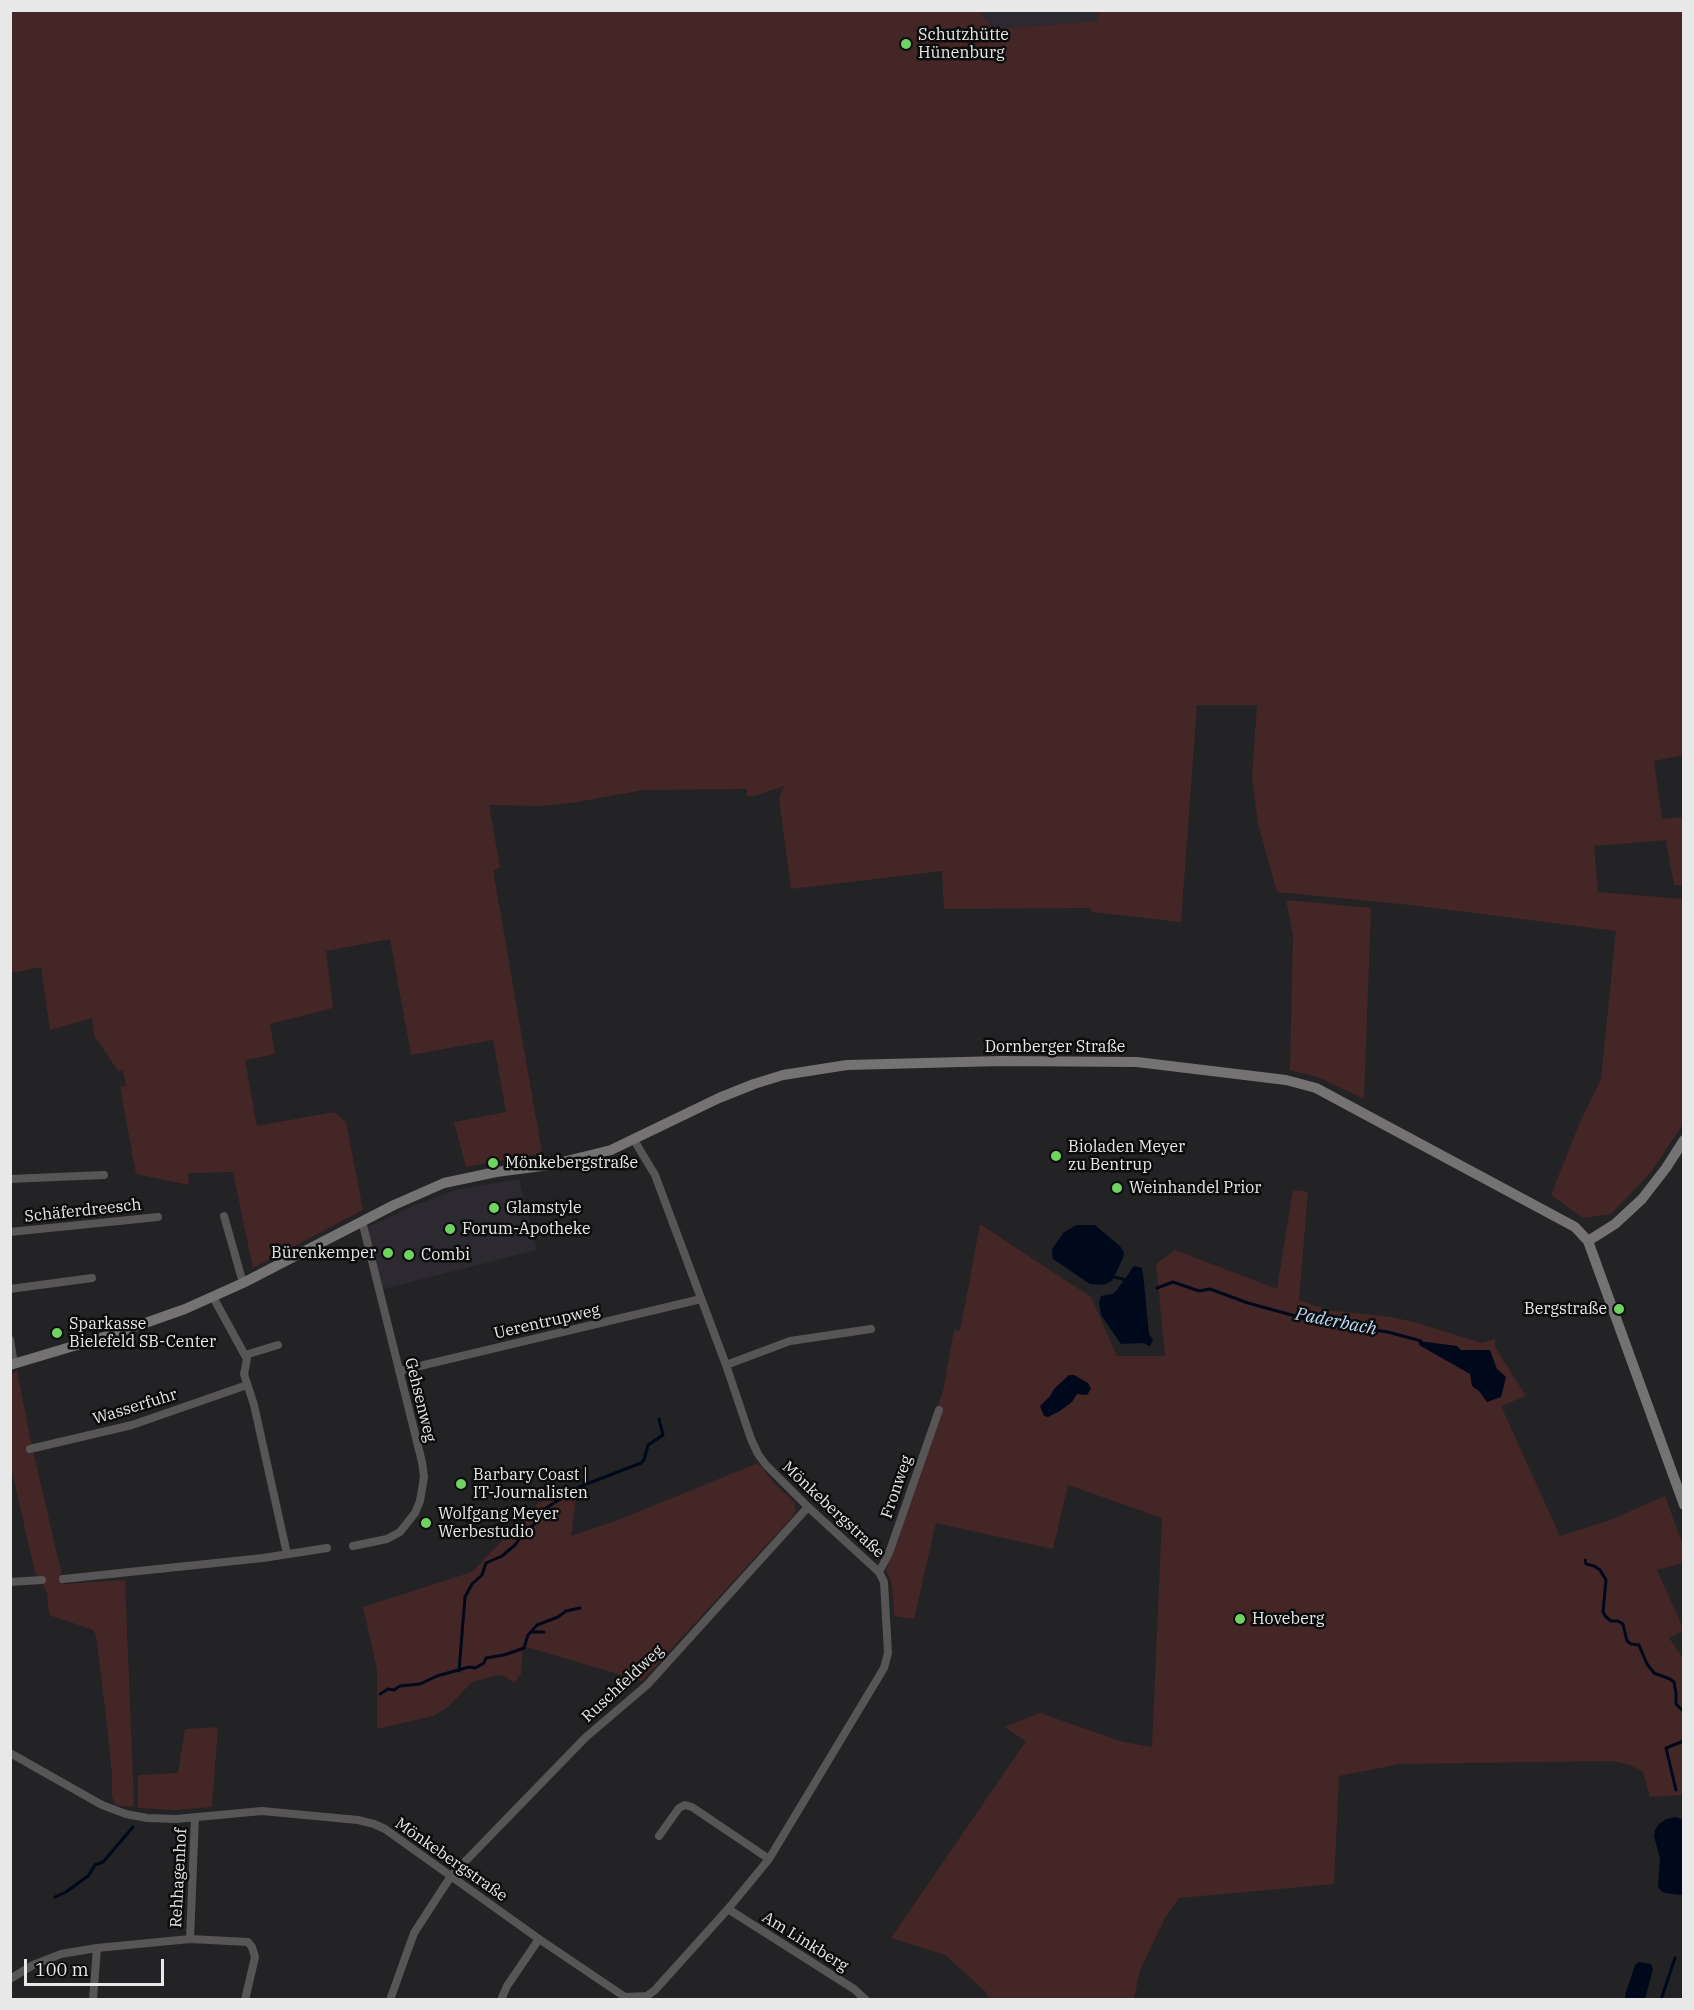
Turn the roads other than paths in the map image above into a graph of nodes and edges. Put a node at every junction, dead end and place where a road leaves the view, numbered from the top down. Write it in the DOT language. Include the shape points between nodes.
graph roads {
  1 [pos="634,1140"];
  2 [pos="1683,1140"];
  3 [pos="104,1175"];
  4 [pos="10,1179"];
  5 [pos="224,1216"];
  6 [pos="158,1217"];
  7 [pos="362,1221"];
  8 [pos="10,1232"];
  9 [pos="1588,1241"];
  10 [pos="92,1278"];
  11 [pos="243,1283"];
  12 [pos="10,1289"];
  13 [pos="213,1297"];
  14 [pos="701,1299"];
  15 [pos="871,1329"];
  16 [pos="10,1340"];
  17 [pos="278,1345"];
  18 [pos="245,1355"];
  19 [pos="12,1364"];
  20 [pos="726,1365"];
  21 [pos="399,1371"];
  22 [pos="247,1385"];
  23 [pos="939,1410"];
  24 [pos="30,1449"];
  25 [pos="1683,1505"];
  26 [pos="808,1507"];
  27 [pos="353,1546"];
  28 [pos="327,1548"];
  29 [pos="286,1554"];
  30 [pos="879,1572"];
  31 [pos="63,1579"];
  32 [pos="42,1580"];
  33 [pos="10,1582"];
  34 [pos="10,1753"];
  35 [pos="195,1817"];
  36 [pos="659,1836"];
  37 [pos="770,1859"];
  38 [pos="451,1876"];
  39 [pos="728,1909"];
  40 [pos="190,1939"];
  41 [pos="539,1939"];
  42 [pos="97,1948"];
  43 [pos="10,1979"];
  44 [pos="635,1998"];
  45 [pos="93,2000"];
  46 [pos="245,2000"];
  47 [pos="390,2000"];
  48 [pos="501,2000"];
  49 [pos="866,2000"];
  1 -- 7 [label="main road, Dornberger Straße" via="567,1161 451,1181"];
  1 -- 9 [label="main road, Dornberger Straße" via="754,1084 820,1068 1097,1060 1173,1065 1286,1080 1316,1088 1575,1227"];
  1 -- 14 [label="street, Mönkebergstraße" via="655,1175"];
  2 -- 9 [label="main road" via="1642,1199 1615,1224"];
  3 -- 4 [label="street, Schäferdreesch"];
  5 -- 11 [label="street"];
  6 -- 8 [label="street, Schäferdreesch"];
  7 -- 11 [label="main road, Dornberger Straße"];
  7 -- 21 [label="street, Gehsenweg"];
  9 -- 25 [label="main road, Dornberger Straße"];
  10 -- 12 [label="street"];
  11 -- 13 [label="main road, Dornberger Straße"];
  13 -- 18 [label="street"];
  13 -- 19 [label="main road, Dornberger Straße" via="117,1333"];
  14 -- 20 [label="street, Mönkebergstraße"];
  14 -- 21 [label="street, Uerentrupweg"];
  15 -- 20 [label="street" via="790,1341"];
  16 -- 19 [label="street"];
  17 -- 18 [label="street"];
  18 -- 22 [label="street"];
  20 -- 26 [label="street, Mönkebergstraße" via="758,1454"];
  21 -- 27 [label="street, Gehsenweg" via="422,1462 420,1501 400,1532"];
  22 -- 24 [label="street, Wasserfuhr" via="132,1425"];
  22 -- 29 [label="street"];
  23 -- 30 [label="street, Fronweg"];
  26 -- 30 [label="street, Mönkebergstraße"];
  26 -- 38 [label="street, Ruschfeldweg" via="647,1685 586,1737"];
  28 -- 29 [label="street"];
  29 -- 31 [label="street"];
  30 -- 37 [label="street, Mönkebergstraße" via="884,1582 888,1653 884,1668"];
  32 -- 33 [label="street"];
  34 -- 35 [label="street, Mönkebergstraße" via="113,1810 147,1818"];
  35 -- 38 [label="street, Mönkebergstraße" via="262,1811 358,1820 385,1829"];
  35 -- 40 [label="street, Rehhagenhof"];
  36 -- 37 [label="street" via="685,1805"];
  37 -- 39 [label="street, Mönkebergstraße"];
  38 -- 41 [label="street, Mönkebergstraße"];
  38 -- 47 [label="street, Ruschfeldweg" via="414,1933"];
  39 -- 44 [label="street, Mönkebergstraße" via="655,1990"];
  39 -- 49 [label="street, Am Linkberg"];
  40 -- 42 [label="street, Rehhagenhof"];
  40 -- 46 [label="street, Rehhagenhof" via="248,1942 255,1957"];
  41 -- 44 [label="street, Mönkebergstraße" via="625,1997"];
  41 -- 48 [label="street"];
  42 -- 43 [label="street, Rehhagenhof" via="61,1954"];
  42 -- 45 [label="street"];
}
